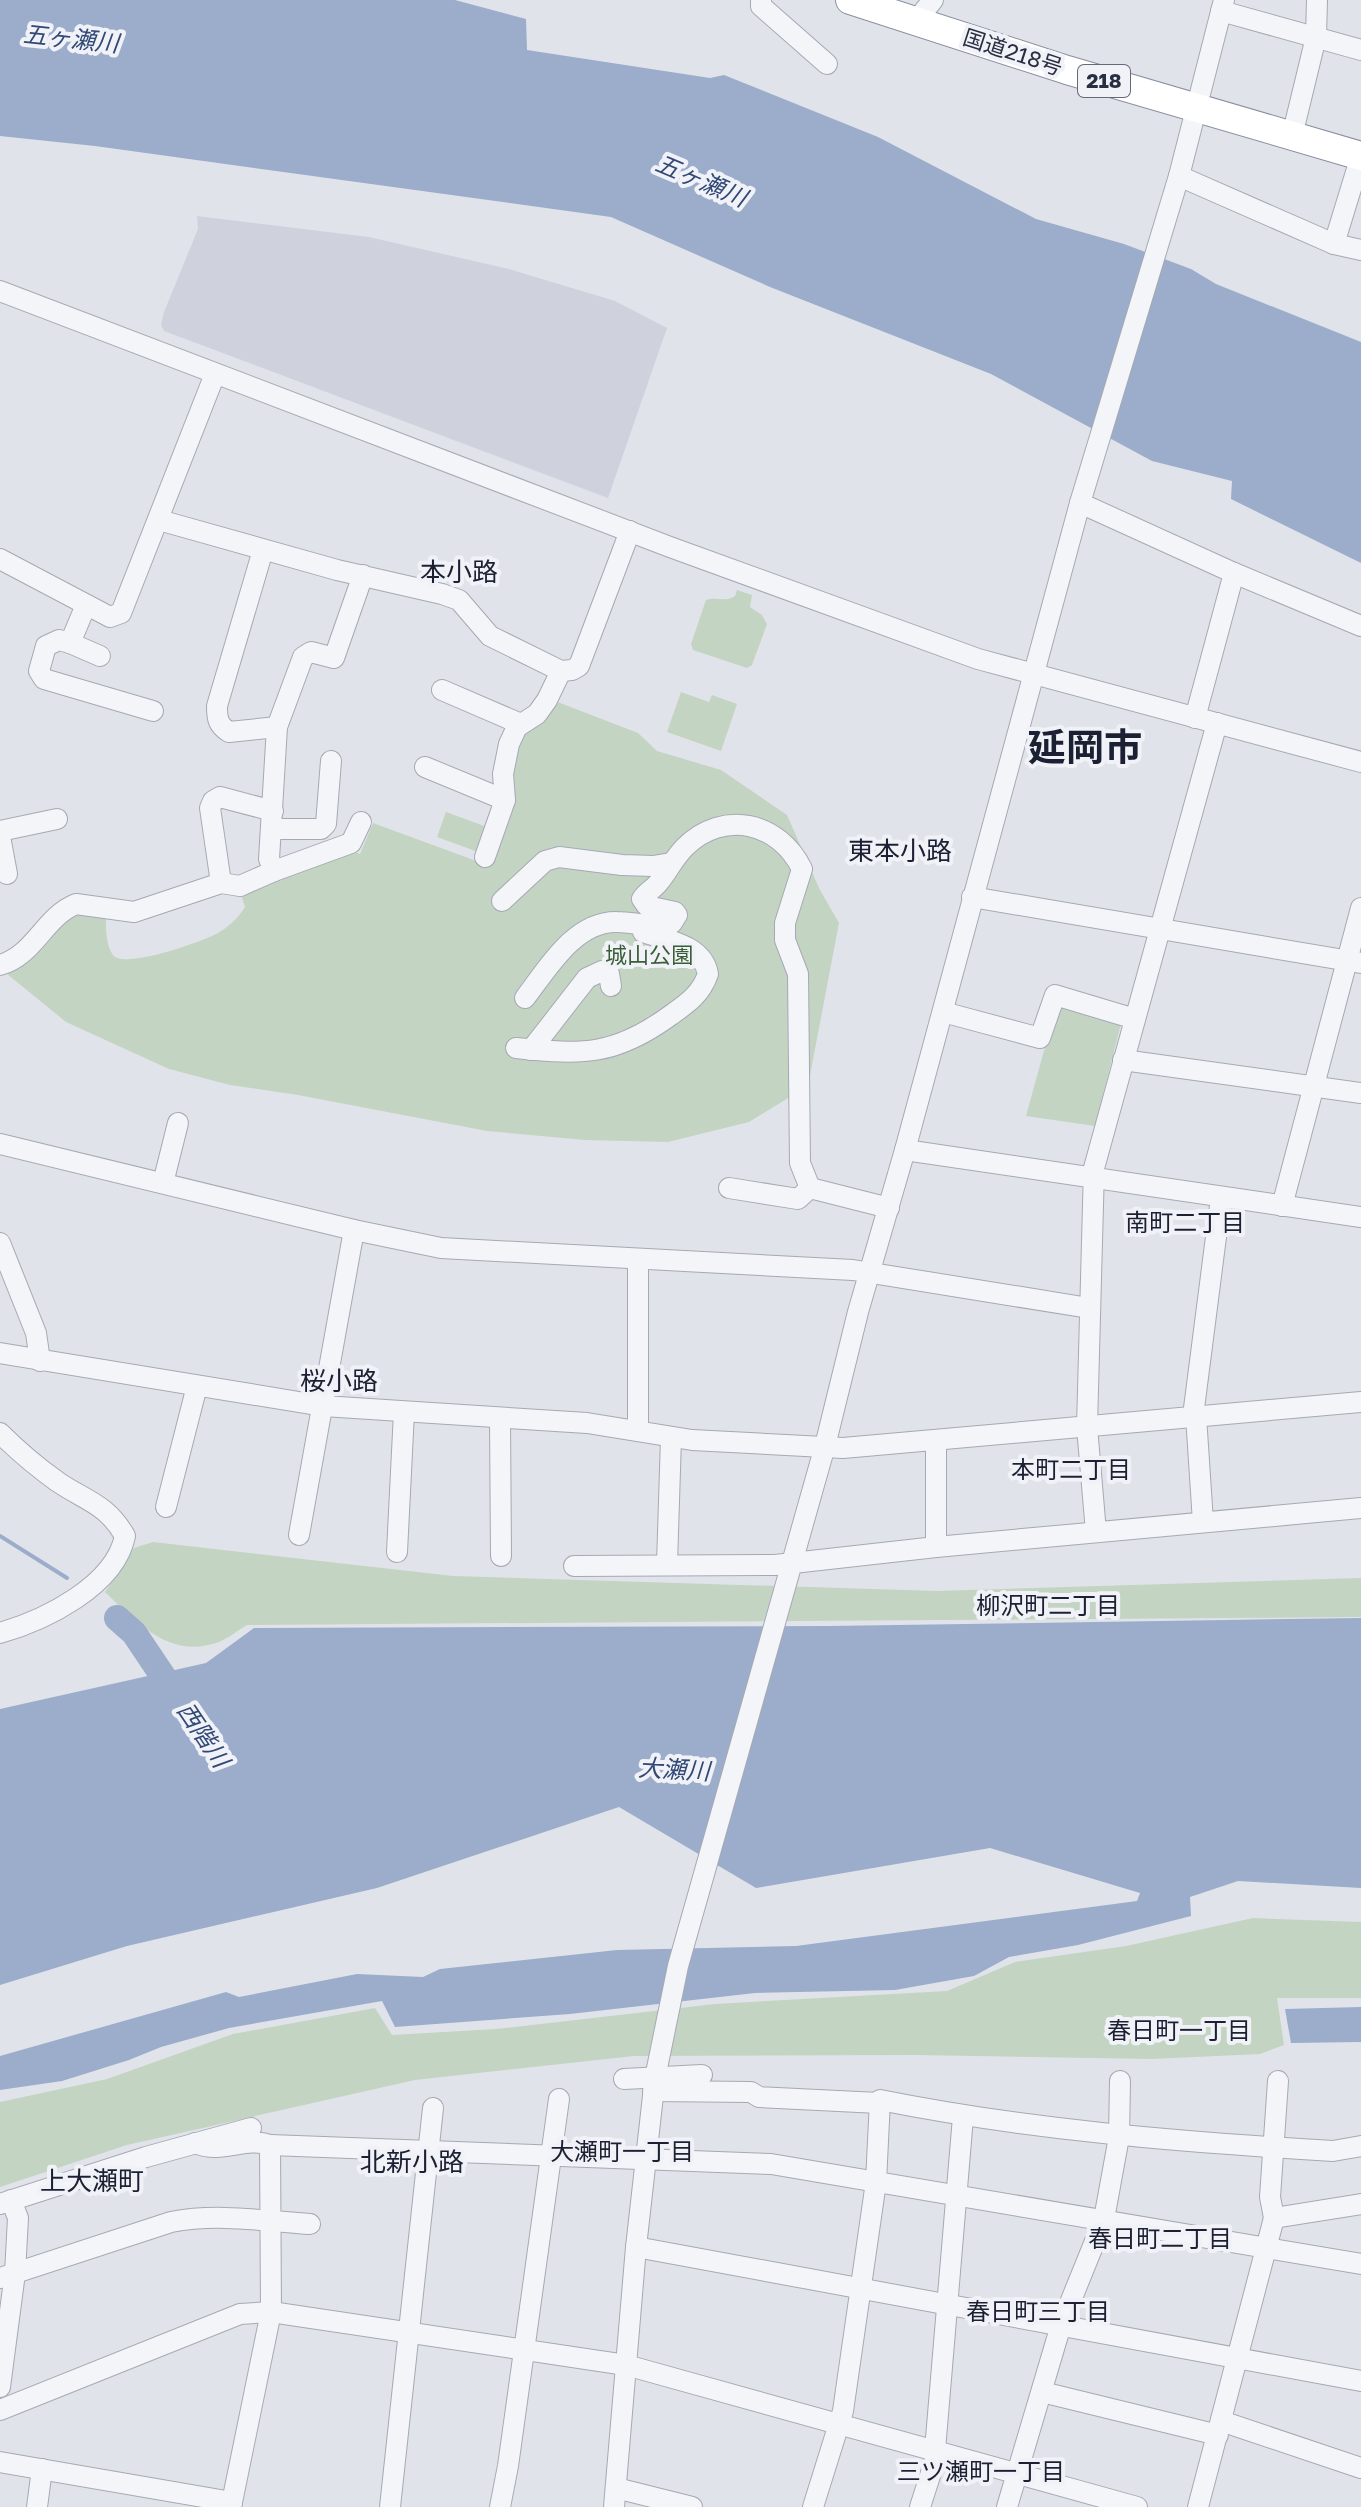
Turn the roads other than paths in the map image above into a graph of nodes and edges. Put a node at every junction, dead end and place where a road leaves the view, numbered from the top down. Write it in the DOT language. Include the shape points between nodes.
graph roads {
  1 [pos="761,0"];
  2 [pos="850,0"];
  3 [pos="1317,0"];
  4 [pos="1223,6"];
  5 [pos="925,11"];
  6 [pos="1316,37"];
  7 [pos="1361,50"];
  8 [pos="827,64"];
  9 [pos="1196,109"];
  10 [pos="1292,136"];
  11 [pos="1361,156"];
  12 [pos="1179,176"];
  13 [pos="1334,244"];
  14 [pos="1361,250"];
  15 [pos="0,291"];
  16 [pos="215,374"];
  17 [pos="1080,503"];
  18 [pos="159,520"];
  19 [pos="630,531"];
  20 [pos="263,550"];
  21 [pos="0,559"];
  22 [pos="1234,573"];
  23 [pos="363,575"];
  24 [pos="86,605"];
  25 [pos="1361,626"];
  26 [pos="70,643"];
  27 [pos="100,656"];
  28 [pos="561,671"];
  29 [pos="1033,675"];
  30 [pos="442,690"];
  31 [pos="153,711"];
  32 [pos="1195,718"];
  33 [pos="1217,723"];
  34 [pos="521,724"];
  35 [pos="277,727"];
  36 [pos="331,761"];
  37 [pos="1361,762"];
  38 [pos="425,767"];
  39 [pos="505,800"];
  40 [pos="57,819"];
  41 [pos="272,820"];
  42 [pos="361,822"];
  43 [pos="0,834"];
  44 [pos="485,857"];
  45 [pos="671,863"];
  46 [pos="274,871"];
  47 [pos="7,874"];
  48 [pos="221,883"];
  49 [pos="972,897"];
  50 [pos="502,901"];
  51 [pos="1361,908"];
  52 [pos="604,923"];
  53 [pos="1159,929"];
  54 [pos="1354,962"];
  55 [pos="0,965"];
  56 [pos="611,986"];
  57 [pos="525,998"];
  58 [pos="943,1012"];
  59 [pos="1135,1019"];
  60 [pos="1123,1060"];
  61 [pos="1315,1086"];
  62 [pos="1361,1093"];
  63 [pos="178,1123"];
  64 [pos="0,1144"];
  65 [pos="905,1150"];
  66 [pos="1094,1178"];
  67 [pos="163,1183"];
  68 [pos="729,1188"];
  69 [pos="810,1188"];
  70 [pos="1221,1198"];
  71 [pos="1282,1206"];
  72 [pos="889,1208"];
  73 [pos="1361,1217"];
  74 [pos="354,1230"];
  75 [pos="0,1243"];
  76 [pos="638,1260"];
  77 [pos="869,1273"];
  78 [pos="1089,1308"];
  79 [pos="0,1353"];
  80 [pos="40,1361"];
  81 [pos="197,1386"];
  82 [pos="1361,1402"];
  83 [pos="323,1406"];
  84 [pos="404,1412"];
  85 [pos="1194,1416"];
  86 [pos="500,1419"];
  87 [pos="1087,1427"];
  88 [pos="638,1431"];
  89 [pos="0,1433"];
  90 [pos="671,1438"];
  91 [pos="936,1442"];
  92 [pos="825,1446"];
  93 [pos="166,1507"];
  94 [pos="1361,1508"];
  95 [pos="1203,1522"];
  96 [pos="1096,1532"];
  97 [pos="299,1535"];
  98 [pos="936,1547"];
  99 [pos="397,1552"];
  100 [pos="501,1556"];
  101 [pos="667,1564"];
  102 [pos="574,1566"];
  103 [pos="788,1571"];
  104 [pos="0,1633"];
  105 [pos="702,2075"];
  106 [pos="624,2079"];
  107 [pos="654,2080"];
  108 [pos="1120,2081"];
  109 [pos="1278,2081"];
  110 [pos="559,2099"];
  111 [pos="879,2103"];
  112 [pos="433,2108"];
  113 [pos="963,2117"];
  114 [pos="251,2128"];
  115 [pos="1119,2137"];
  116 [pos="195,2143"];
  117 [pos="270,2145"];
  118 [pos="1361,2146"];
  119 [pos="1274,2148"];
  120 [pos="428,2152"];
  121 [pos="550,2157"];
  122 [pos="646,2159"];
  123 [pos="876,2182"];
  124 [pos="955,2194"];
  125 [pos="6,2202"];
  126 [pos="1361,2204"];
  127 [pos="1274,2218"];
  128 [pos="1104,2219"];
  129 [pos="270,2221"];
  130 [pos="310,2224"];
  131 [pos="636,2247"];
  132 [pos="1268,2247"];
  133 [pos="1361,2264"];
  134 [pos="8,2276"];
  135 [pos="861,2289"];
  136 [pos="946,2305"];
  137 [pos="271,2312"];
  138 [pos="1061,2325"];
  139 [pos="409,2330"];
  140 [pos="523,2347"];
  141 [pos="1238,2356"];
  142 [pos="626,2365"];
  143 [pos="1361,2381"];
  144 [pos="0,2387"];
  145 [pos="1042,2392"];
  146 [pos="0,2410"];
  147 [pos="840,2424"];
  148 [pos="1220,2428"];
  149 [pos="936,2450"];
  150 [pos="0,2462"];
  151 [pos="1361,2468"];
  152 [pos="42,2469"];
  153 [pos="1018,2474"];
  154 [pos="615,2498"];
  155 [pos="1101,2502"];
  156 [pos="232,2505"];
  157 [pos="37,2507"];
  158 [pos="390,2507"];
  159 [pos="500,2507"];
  160 [pos="692,2507"];
  161 [pos="813,2507"];
  162 [pos="920,2507"];
  163 [pos="1007,2507"];
  164 [pos="1137,2507"];
  165 [pos="1198,2507"];
  1 -- 8 [label="street" via="761,6"];
  2 -- 5 [label="highway, 国道218号 / 218"];
  3 -- 6 [label="street"];
  4 -- 6 [label="street"];
  4 -- 9 [label="street"];
  5 -- 9 [label="highway, 国道218号 / 218"];
  6 -- 7 [label="street"];
  6 -- 10 [label="street"];
  9 -- 10 [label="highway, 国道218号 / 218"];
  9 -- 12 [label="street"];
  10 -- 11 [label="highway, 国道218号 / 218"];
  11 -- 13 [label="street"];
  12 -- 13 [label="street"];
  12 -- 17 [label="street"];
  13 -- 14 [label="street"];
  15 -- 16 [label="street"];
  16 -- 18 [label="street"];
  16 -- 19 [label="street"];
  17 -- 22 [label="street"];
  17 -- 29 [label="street"];
  18 -- 20 [label="street"];
  18 -- 24 [label="street" via="121,613 110,617"];
  19 -- 28 [label="street" via="579,666"];
  19 -- 29 [label="street"];
  20 -- 23 [label="street"];
  20 -- 35 [label="street" via="217,719 229,732"];
  21 -- 24 [label="street"];
  22 -- 25 [label="street"];
  22 -- 32 [label="street"];
  23 -- 28 [label="street" via="459,600 490,636"];
  23 -- 35 [label="street" via="334,658 311,652 303,657"];
  24 -- 26 [label="street"];
  26 -- 27 [label="street"];
  26 -- 31 [label="street" via="59,640 46,646 39,671 44,679"];
  28 -- 34 [label="street" via="537,714"];
  29 -- 32 [label="street"];
  29 -- 49 [label="street"];
  30 -- 34 [label="street"];
  32 -- 33 [label="street"];
  33 -- 37 [label="street"];
  33 -- 53 [label="street"];
  34 -- 39 [label="street" via="507,754"];
  35 -- 41 [label="street"];
  36 -- 41 [label="street" via="326,824 321,829"];
  38 -- 39 [label="street"];
  39 -- 44 [label="street"];
  40 -- 43 [label="street"];
  41 -- 46 [label="street" via="269,859"];
  41 -- 48 [label="street" via="220,797 213,801"];
  42 -- 46 [label="street" via="351,843"];
  43 -- 47 [label="street"];
  45 -- 50 [label="street" via="622,865 559,857 545,861"];
  45 -- 52 [label="street" via="642,899 647,906 675,912 672,923"];
  45 -- 69 [label="street" via="707,832 744,824 771,832 802,869 785,940 798,974 800,1163"];
  46 -- 48 [label="street" via="240,886"];
  48 -- 55 [label="street" via="134,912 76,904 65,908 19,958"];
  49 -- 53 [label="street"];
  49 -- 58 [label="street"];
  51 -- 54 [label="street"];
  52 -- 56 [label="street" via="689,948 708,969 703,987 625,1044 581,1053 524,1049 587,978 602,971 609,974"];
  52 -- 57 [label="street" via="573,940"];
  53 -- 54 [label="street"];
  53 -- 59 [label="street"];
  54 -- 61 [label="street"];
  58 -- 59 [label="street" via="1040,1038 1055,995"];
  58 -- 65 [label="street"];
  59 -- 60 [label="street"];
  60 -- 61 [label="street"];
  60 -- 66 [label="street"];
  61 -- 62 [label="street"];
  61 -- 71 [label="street"];
  63 -- 67 [label="street"];
  64 -- 67 [label="street"];
  65 -- 66 [label="street"];
  65 -- 72 [label="street"];
  66 -- 70 [label="street"];
  66 -- 78 [label="street"];
  67 -- 74 [label="street"];
  68 -- 69 [label="street" via="798,1199"];
  69 -- 72 [label="street"];
  70 -- 71 [label="street"];
  70 -- 85 [label="street"];
  71 -- 73 [label="street"];
  72 -- 77 [label="street"];
  74 -- 76 [label="street" via="441,1248"];
  74 -- 83 [label="street"];
  75 -- 80 [label="street" via="36,1333"];
  76 -- 77 [label="street"];
  76 -- 88 [label="street"];
  77 -- 78 [label="street"];
  77 -- 92 [label="street"];
  78 -- 87 [label="street"];
  79 -- 80 [label="street"];
  80 -- 81 [label="street"];
  81 -- 83 [label="street"];
  81 -- 93 [label="street"];
  82 -- 85 [label="street"];
  83 -- 84 [label="street"];
  83 -- 97 [label="street"];
  84 -- 86 [label="street"];
  84 -- 99 [label="street"];
  85 -- 87 [label="street"];
  85 -- 95 [label="street"];
  86 -- 88 [label="street"];
  86 -- 100 [label="street"];
  87 -- 91 [label="street"];
  87 -- 96 [label="street"];
  88 -- 90 [label="street"];
  89 -- 104 [label="street" via="61,1483 103,1508 125,1536 116,1558 75,1600"];
  90 -- 92 [label="street"];
  90 -- 101 [label="street"];
  91 -- 92 [label="street"];
  91 -- 98 [label="street"];
  92 -- 103 [label="street"];
  94 -- 95 [label="street"];
  95 -- 96 [label="street"];
  96 -- 98 [label="street"];
  98 -- 103 [label="street"];
  101 -- 102 [label="street"];
  101 -- 103 [label="street" via="775,1565"];
  103 -- 107 [label="street" via="678,1966"];
  105 -- 107 [label="street"];
  106 -- 107 [label="street"];
  107 -- 111 [label="street" via="759,2097"];
  107 -- 122 [label="street"];
  108 -- 115 [label="street"];
  109 -- 119 [label="street"];
  110 -- 121 [label="street"];
  111 -- 113 [label="street"];
  111 -- 123 [label="street"];
  112 -- 120 [label="street"];
  113 -- 115 [label="street"];
  113 -- 124 [label="street"];
  114 -- 116 [label="street"];
  115 -- 119 [label="street"];
  115 -- 128 [label="street"];
  116 -- 117 [label="street" via="209,2150"];
  116 -- 125 [label="street"];
  117 -- 120 [label="street"];
  117 -- 129 [label="street"];
  118 -- 119 [label="street" via="1333,2151"];
  119 -- 127 [label="street"];
  120 -- 121 [label="street"];
  120 -- 139 [label="street"];
  121 -- 122 [label="street"];
  121 -- 140 [label="street"];
  122 -- 123 [label="street" via="771,2164"];
  122 -- 131 [label="street"];
  123 -- 124 [label="street"];
  123 -- 135 [label="street"];
  124 -- 128 [label="street"];
  124 -- 136 [label="street"];
  125 -- 134 [label="street" via="18,2218"];
  126 -- 127 [label="street"];
  127 -- 132 [label="street"];
  128 -- 132 [label="street"];
  128 -- 138 [label="street"];
  129 -- 130 [label="street"];
  129 -- 134 [label="street" via="209,2217 171,2222"];
  129 -- 137 [label="street"];
  131 -- 135 [label="street"];
  131 -- 142 [label="street"];
  132 -- 133 [label="street"];
  132 -- 141 [label="street"];
  134 -- 144 [label="street"];
  135 -- 136 [label="street"];
  135 -- 147 [label="street"];
  136 -- 138 [label="street"];
  136 -- 149 [label="street"];
  137 -- 139 [label="street"];
  137 -- 146 [label="street" via="240,2314"];
  137 -- 156 [label="street"];
  138 -- 141 [label="street"];
  138 -- 145 [label="street"];
  139 -- 140 [label="street"];
  139 -- 158 [label="street"];
  140 -- 142 [label="street"];
  140 -- 159 [label="street"];
  141 -- 143 [label="street"];
  141 -- 148 [label="street"];
  142 -- 147 [label="street"];
  142 -- 154 [label="street"];
  145 -- 148 [label="street"];
  145 -- 153 [label="street"];
  147 -- 149 [label="street"];
  147 -- 161 [label="street"];
  148 -- 151 [label="street"];
  148 -- 165 [label="street"];
  149 -- 153 [label="street"];
  149 -- 162 [label="street"];
  150 -- 152 [label="street"];
  152 -- 156 [label="street"];
  152 -- 157 [label="street"];
  153 -- 155 [label="street"];
  153 -- 163 [label="street"];
  154 -- 160 [label="street"];
  155 -- 164 [label="street"];
}
